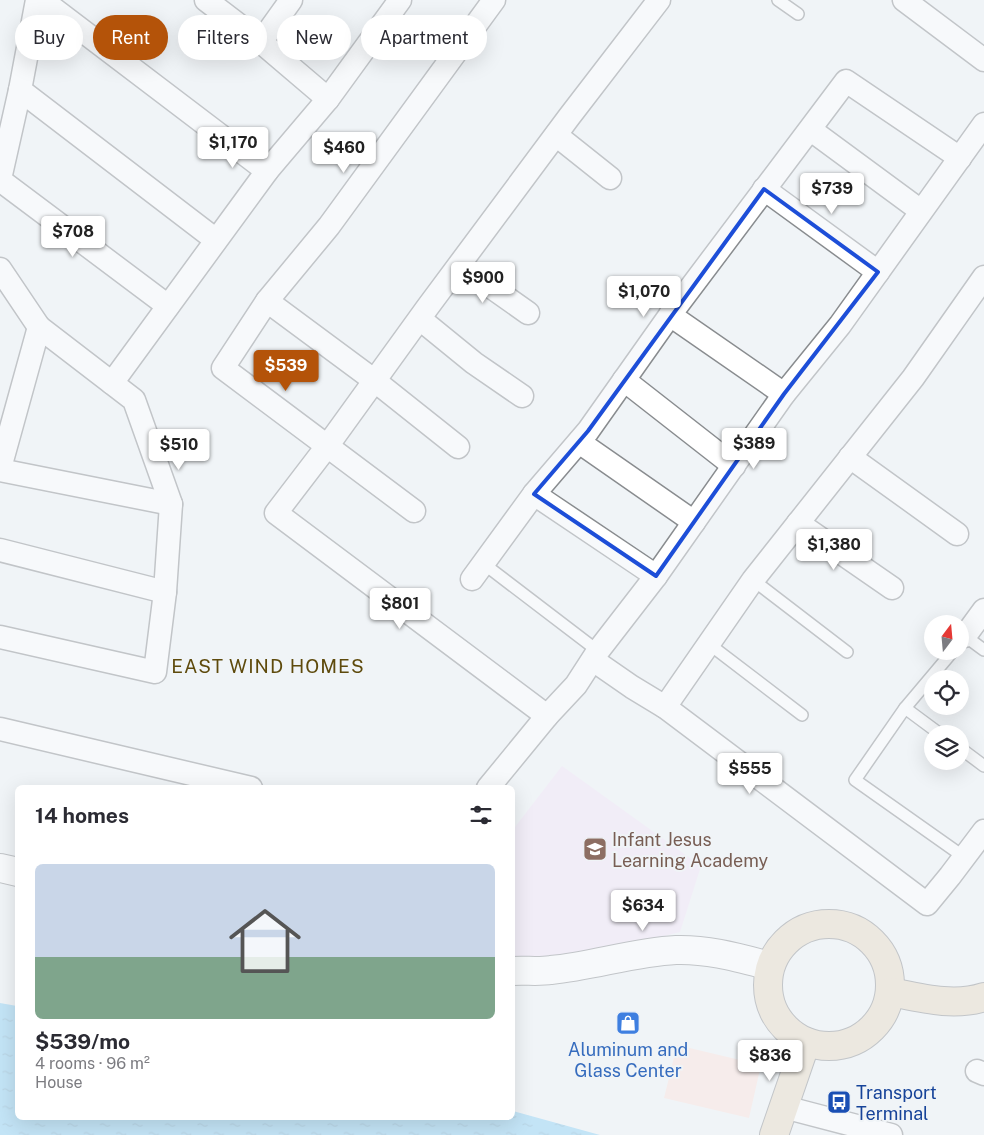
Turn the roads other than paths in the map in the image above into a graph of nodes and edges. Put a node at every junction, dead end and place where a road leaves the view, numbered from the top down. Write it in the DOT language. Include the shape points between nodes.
graph roads {
  1 [pos="37,0"];
  2 [pos="42,0"];
  3 [pos="206,0"];
  4 [pos="291,0"];
  5 [pos="400,0"];
  6 [pos="494,0"];
  7 [pos="659,0"];
  8 [pos="778,0"];
  9 [pos="904,0"];
  10 [pos="798,14"];
  11 [pos="226,15"];
  12 [pos="267,34"];
  13 [pos="267,47"];
  14 [pos="984,60"];
  15 [pos="20,90"];
  16 [pos="328,99"];
  17 [pos="984,124"];
  18 [pos="810,130"];
  19 [pos="556,135"];
  20 [pos="960,158"];
  21 [pos="267,171"];
  22 [pos="610,178"];
  23 [pos="0,180"];
  24 [pos="764,189"];
  25 [pos="921,210"];
  26 [pos="216,240"];
  27 [pos="460,265"];
  28 [pos="0,269"];
  29 [pos="878,272"];
  30 [pos="984,277"];
  31 [pos="267,301"];
  32 [pos="168,306"];
  33 [pos="528,313"];
  34 [pos="670,315"];
  35 [pos="420,319"];
  36 [pos="38,327"];
  37 [pos="624,380"];
  38 [pos="375,382"];
  39 [pos="112,383"];
  40 [pos="784,394"];
  41 [pos="522,396"];
  42 [pos="579,442"];
  43 [pos="328,445"];
  44 [pos="458,447"];
  45 [pos="850,457"];
  46 [pos="734,466"];
  47 [pos="0,469"];
  48 [pos="534,494"];
  49 [pos="170,504"];
  50 [pos="414,511"];
  51 [pos="694,522"];
  52 [pos="798,523"];
  53 [pos="957,534"];
  54 [pos="0,550"];
  55 [pos="478,572"];
  56 [pos="656,576"];
  57 [pos="753,580"];
  58 [pos="892,588"];
  59 [pos="165,592"];
  60 [pos="984,610"];
  61 [pos="969,630"];
  62 [pos="0,637"];
  63 [pos="709,644"];
  64 [pos="969,646"];
  65 [pos="984,650"];
  66 [pos="847,652"];
  67 [pos="596,655"];
  68 [pos="945,660"];
  69 [pos="665,707"];
  70 [pos="905,708"];
  71 [pos="802,715"];
  72 [pos="547,716"];
  73 [pos="928,725"];
  74 [pos="0,729"];
  75 [pos="969,755"];
  76 [pos="984,766"];
  77 [pos="238,785"];
  78 [pos="490,785"];
  79 [pos="984,831"];
  80 [pos="964,857"];
  81 [pos="0,868"];
  82 [pos="15,871"];
  83 [pos="770,966"];
  84 [pos="515,971"];
  85 [pos="891,992"];
  86 [pos="984,997"];
  87 [pos="806,1042"];
  88 [pos="784,1107"];
  89 [pos="774,1135"];
  90 [pos="891,1135"];
  1 -- 15 [label="street"];
  2 -- 21 [label="street"];
  3 -- 11 [label="street"];
  4 -- 12 [label="street"];
  5 -- 16 [label="street"];
  6 -- 31 [label="street" via="329,226"];
  7 -- 19 [label="street"];
  8 -- 10 [label="lane"];
  9 -- 14 [label="street"];
  13 -- 16 [label="street"];
  15 -- 23 [label="street"];
  15 -- 26 [label="street"];
  16 -- 21 [label="street"];
  17 -- 20 [label="street"];
  18 -- 20 [label="street" via="846,81"];
  18 -- 24 [label="street"];
  18 -- 25 [label="street"];
  19 -- 22 [label="street"];
  19 -- 27 [label="street"];
  20 -- 25 [label="street"];
  21 -- 26 [label="street"];
  23 -- 32 [label="street"];
  24 -- 29 [label="street"];
  24 -- 34 [label="street"];
  25 -- 29 [label="street"];
  26 -- 32 [label="street"];
  27 -- 33 [label="street"];
  27 -- 35 [label="street"];
  28 -- 36 [label="street"];
  29 -- 40 [label="street"];
  30 -- 45 [label="street" via="913,378"];
  31 -- 38 [label="street"];
  31 -- 43 [label="street" via="223,368"];
  32 -- 39 [label="street"];
  34 -- 37 [label="street"];
  34 -- 40 [label="street"];
  35 -- 38 [label="street"];
  35 -- 41 [label="street" via="474,363"];
  36 -- 39 [label="street"];
  36 -- 47 [label="street"];
  37 -- 42 [label="street"];
  37 -- 46 [label="street"];
  38 -- 43 [label="street"];
  38 -- 44 [label="street"];
  39 -- 49 [label="street" via="134,400"];
  40 -- 46 [label="street"];
  42 -- 48 [label="street"];
  42 -- 51 [label="street"];
  43 -- 50 [label="street"];
  43 -- 72 [label="street" via="276,513"];
  45 -- 52 [label="street"];
  45 -- 53 [label="street"];
  46 -- 51 [label="street"];
  47 -- 49 [label="street"];
  48 -- 55 [label="street"];
  48 -- 56 [label="street"];
  49 -- 59 [label="street"];
  51 -- 56 [label="street"];
  52 -- 57 [label="street"];
  52 -- 58 [label="street"];
  54 -- 59 [label="street"];
  55 -- 67 [label="lane"];
  56 -- 67 [label="street"];
  57 -- 63 [label="street"];
  57 -- 66 [label="lane"];
  59 -- 62 [label="street" via="155,672"];
  60 -- 61 [label="street"];
  63 -- 69 [label="street"];
  63 -- 71 [label="lane"];
  64 -- 65 [label="lane"];
  67 -- 69 [label="street"];
  67 -- 72 [label="street" via="576,685"];
  68 -- 70 [label="lane"];
  69 -- 80 [label="street" via="926,904"];
  70 -- 73 [label="lane"];
  70 -- 80 [label="lane" via="855,780"];
  72 -- 78 [label="street"];
  74 -- 77 [label="street"];
  75 -- 76 [label="lane"];
  79 -- 80 [label="street"];
  81 -- 82 [label="street"];
  83 -- 84 [label="street" via="705,951 677,950 550,970"];
  83 -- 85 [label="main road" via="787,939 800,930 830,923 846,926 867,937 882,954 888,968"];
  83 -- 87 [label="main road" via="767,981 773,1011 781,1024"];
  85 -- 86 [label="main road" via="953,1002"];
  85 -- 87 [label="main road" via="882,1017 856,1040 823,1046"];
  87 -- 88 [label="main road"];
  88 -- 89 [label="main road"];
  88 -- 90 [label="street"];
}
